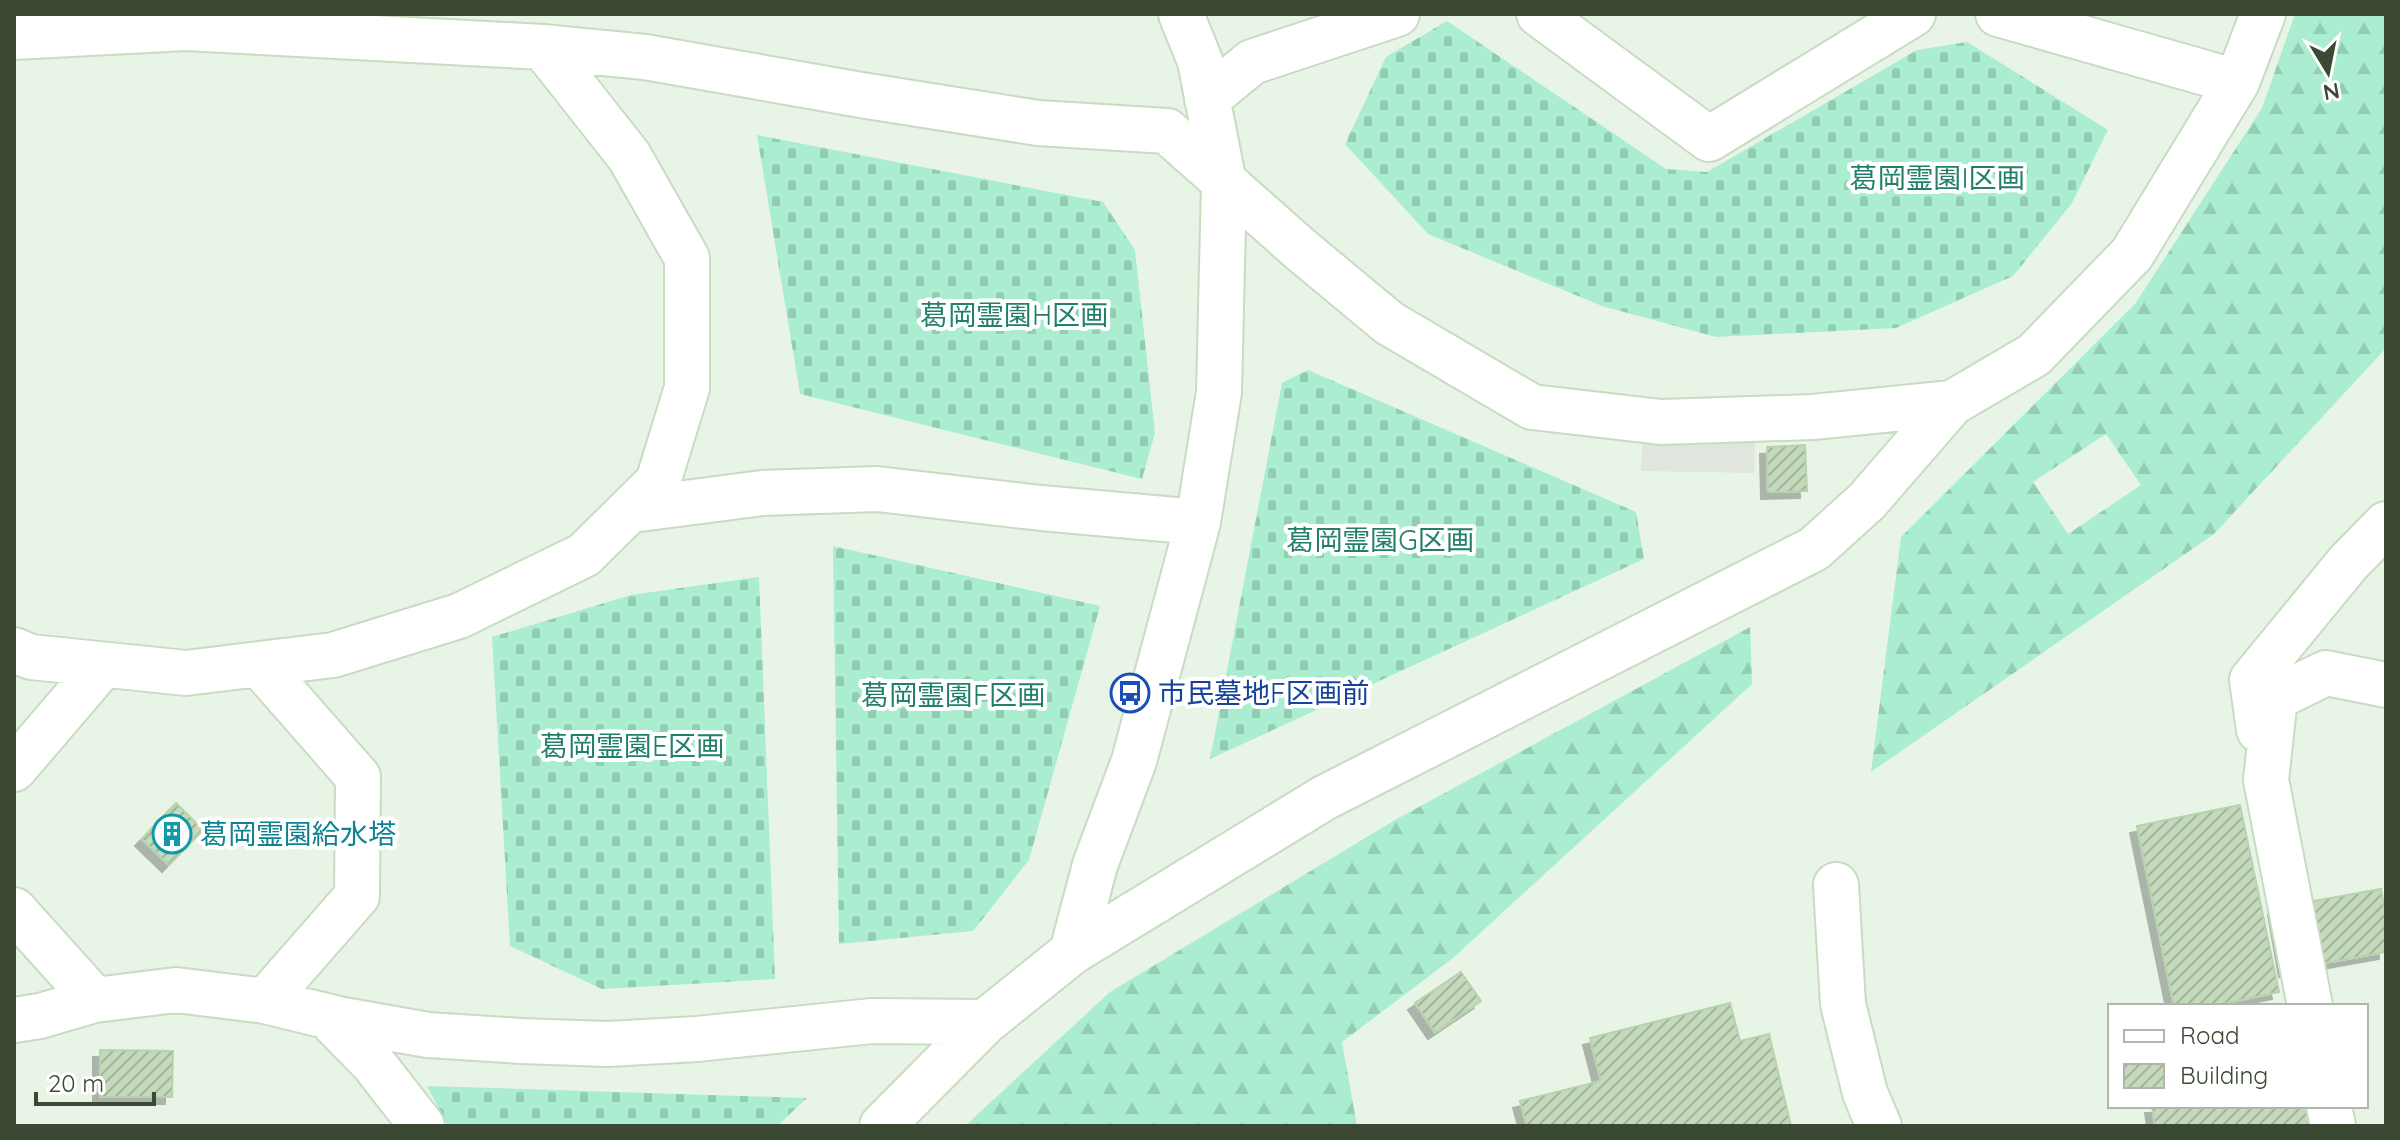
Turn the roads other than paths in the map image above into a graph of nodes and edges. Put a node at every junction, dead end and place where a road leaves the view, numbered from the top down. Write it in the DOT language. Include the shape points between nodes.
graph roads {
  1 [pos="1181,14"];
  2 [pos="1397,14"];
  3 [pos="1539,14"];
  4 [pos="1913,14"];
  5 [pos="1998,14"];
  6 [pos="2263,14"];
  7 [pos="14,37"];
  8 [pos="543,47"];
  9 [pos="2237,82"];
  10 [pos="1207,99"];
  11 [pos="1224,183"];
  12 [pos="1952,403"];
  13 [pos="632,510"];
  14 [pos="1198,522"];
  15 [pos="2386,524"];
  16 [pos="14,650"];
  17 [pos="259,664"];
  18 [pos="103,665"];
  19 [pos="2386,685"];
  20 [pos="14,769"];
  21 [pos="2266,780"];
  22 [pos="1836,885"];
  23 [pos="14,910"];
  24 [pos="1072,952"];
  25 [pos="95,1000"];
  26 [pos="265,1001"];
  27 [pos="2310,1004"];
  28 [pos="327,1016"];
  29 [pos="14,1020"];
  30 [pos="985,1022"];
  31 [pos="422,1126"];
  32 [pos="882,1126"];
  33 [pos="1879,1126"];
  1 -- 10 [label="street" via="1200,61"];
  2 -- 10 [label="street" via="1252,62"];
  3 -- 4 [label="street" via="1709,139"];
  5 -- 9 [label="street"];
  6 -- 9 [label="street"];
  7 -- 8 [label="street" via="186,28"];
  8 -- 11 [label="street" via="645,57 1038,123 1167,131"];
  8 -- 13 [label="street" via="629,156 687,258 687,388 658,482"];
  9 -- 12 [label="street" via="2132,254 2034,355"];
  10 -- 11 [label="street"];
  11 -- 12 [label="street" via="1389,323 1532,407 1661,422 1813,417"];
  11 -- 14 [label="street" via="1219,392"];
  12 -- 24 [label="street" via="1867,501 1814,549 1324,798"];
  13 -- 14 [label="street" via="762,493 877,489"];
  13 -- 17 [label="street" via="584,555 459,616 333,655"];
  14 -- 24 [label="street" via="1134,761 1095,865"];
  15 -- 21 [label="street" via="2252,680"];
  16 -- 18 [label="street" via="31,657"];
  17 -- 18 [label="street" via="186,673"];
  17 -- 26 [label="street" via="358,777 357,896"];
  18 -- 20 [label="street"];
  19 -- 21 [label="street" via="2326,673 2275,698"];
  21 -- 27 [label="street"];
  22 -- 33 [label="street" via="1843,1004 1865,1093"];
  23 -- 25 [label="street"];
  24 -- 30 [label="street"];
  25 -- 26 [label="street" via="176,990"];
  25 -- 29 [label="street"];
  26 -- 28 [label="street"];
  28 -- 30 [label="street" via="428,1035 608,1044 872,1021"];
  28 -- 31 [label="street" via="373,1063"];
  30 -- 32 [label="street"];
}
